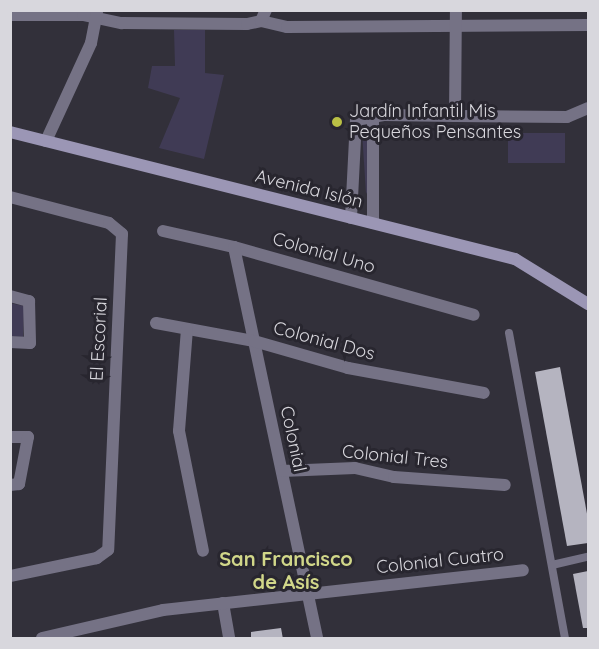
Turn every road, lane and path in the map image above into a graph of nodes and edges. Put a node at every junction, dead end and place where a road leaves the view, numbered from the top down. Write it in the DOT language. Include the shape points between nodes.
graph roads {
  1 [pos="188,10"];
  2 [pos="456,10"];
  3 [pos="97,14"];
  4 [pos="10,15"];
  5 [pos="264,16"];
  6 [pos="188,24"];
  7 [pos="588,25"];
  8 [pos="456,26"];
  9 [pos="588,108"];
  10 [pos="373,116"];
  11 [pos="455,116"];
  12 [pos="10,132"];
  13 [pos="46,141"];
  14 [pos="10,197"];
  15 [pos="351,218"];
  16 [pos="373,223"];
  17 [pos="163,231"];
  18 [pos="234,247"];
  19 [pos="10,296"];
  20 [pos="588,301"];
  21 [pos="474,315"];
  22 [pos="156,323"];
  23 [pos="187,329"];
  24 [pos="509,333"];
  25 [pos="254,341"];
  26 [pos="10,342"];
  27 [pos="484,393"];
  28 [pos="10,437"];
  29 [pos="282,471"];
  30 [pos="10,485"];
  31 [pos="505,485"];
  32 [pos="203,551"];
  33 [pos="588,558"];
  34 [pos="552,565"];
  35 [pos="523,570"];
  36 [pos="10,576"];
  37 [pos="307,592"];
  38 [pos="223,603"];
  39 [pos="42,639"];
  40 [pos="229,639"];
  41 [pos="317,639"];
  42 [pos="565,639"];
  1 -- 6 [label="street"];
  2 -- 8 [label="street"];
  3 -- 4 [label="street"];
  3 -- 6 [label="street"];
  3 -- 13 [label="street" via="91,43"];
  5 -- 6 [label="street"];
  5 -- 8 [label="street" via="287,27"];
  7 -- 8 [label="street"];
  8 -- 11 [label="street"];
  9 -- 11 [label="street" via="567,117"];
  10 -- 11 [label="street"];
  10 -- 15 [label="street" via="364,116 353,126"];
  10 -- 16 [label="street"];
  12 -- 13 [label="main road, Avenida Islón"];
  13 -- 15 [label="main road, Avenida Islón"];
  14 -- 36 [label="street, El Escorial" via="109,223 122,234 108,550 97,558"];
  15 -- 16 [label="main road, Avenida Islón"];
  16 -- 20 [label="main road, Avenida Islón" via="515,259"];
  17 -- 18 [label="street, Colonial Uno"];
  18 -- 21 [label="street, Colonial Uno"];
  18 -- 25 [label="street, Colonial"];
  19 -- 26 [label="street" via="29,301 30,343"];
  22 -- 23 [label="street, Colonial Dos"];
  23 -- 25 [label="street, Colonial Dos"];
  23 -- 32 [label="street" via="180,431"];
  24 -- 34 [label="lane"];
  25 -- 27 [label="street, Colonial Dos" via="348,368"];
  25 -- 29 [label="street, Colonial"];
  28 -- 30 [label="street" via="28,437 19,484"];
  29 -- 31 [label="street, Colonial Tres" via="355,468 394,477"];
  29 -- 37 [label="street, Colonial"];
  33 -- 34 [label="lane"];
  34 -- 42 [label="lane"];
  35 -- 37 [label="street, Colonial Cuatro"];
  37 -- 38 [label="street, Colonial Cuatro"];
  37 -- 41 [label="street, Colonial"];
  38 -- 39 [label="street, Colonial Cuatro" via="163,610"];
  38 -- 40 [label="street"];
}
